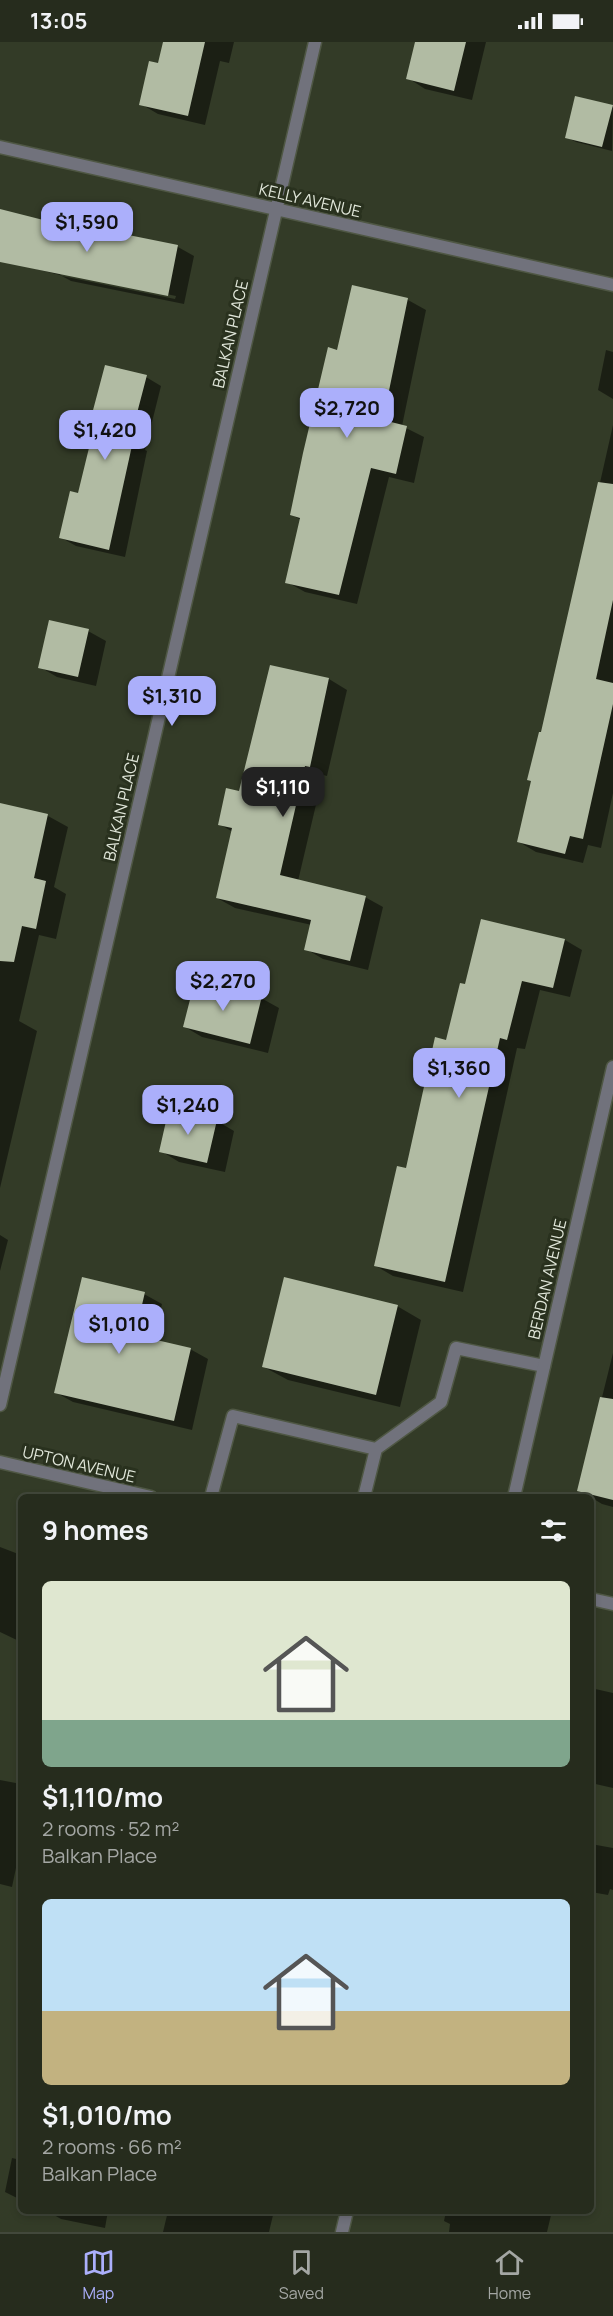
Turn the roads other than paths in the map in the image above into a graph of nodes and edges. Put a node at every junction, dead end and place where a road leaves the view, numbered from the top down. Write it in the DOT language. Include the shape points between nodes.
graph roads {
  1 [pos="315,42"];
  2 [pos="0,147"];
  3 [pos="276,209"];
  4 [pos="613,285"];
  5 [pos="613,1068"];
  6 [pos="544,1366"];
  7 [pos="0,1405"];
  8 [pos="376,1449"];
  9 [pos="0,1462"];
  10 [pos="138,1494"];
  11 [pos="212,1494"];
  12 [pos="365,1494"];
  13 [pos="515,1494"];
  14 [pos="594,1600"];
  15 [pos="613,1604"];
  16 [pos="346,2214"];
  17 [pos="342,2232"];
  1 -- 3 [label="street, BALKAN PLACE"];
  2 -- 3 [label="street, KELLY AVENUE"];
  3 -- 4 [label="street, KELLY AVENUE"];
  3 -- 7 [label="street, BALKAN PLACE"];
  5 -- 6 [label="street, BERDAN AVENUE"];
  6 -- 8 [label="street" via="456,1348 441,1402"];
  6 -- 13 [label="street, BERDAN AVENUE"];
  8 -- 11 [label="street" via="233,1416"];
  8 -- 12 [label="street"];
  9 -- 10 [label="street, UPTON AVENUE"];
  14 -- 15 [label="street"];
  16 -- 17 [label="street"];
}
